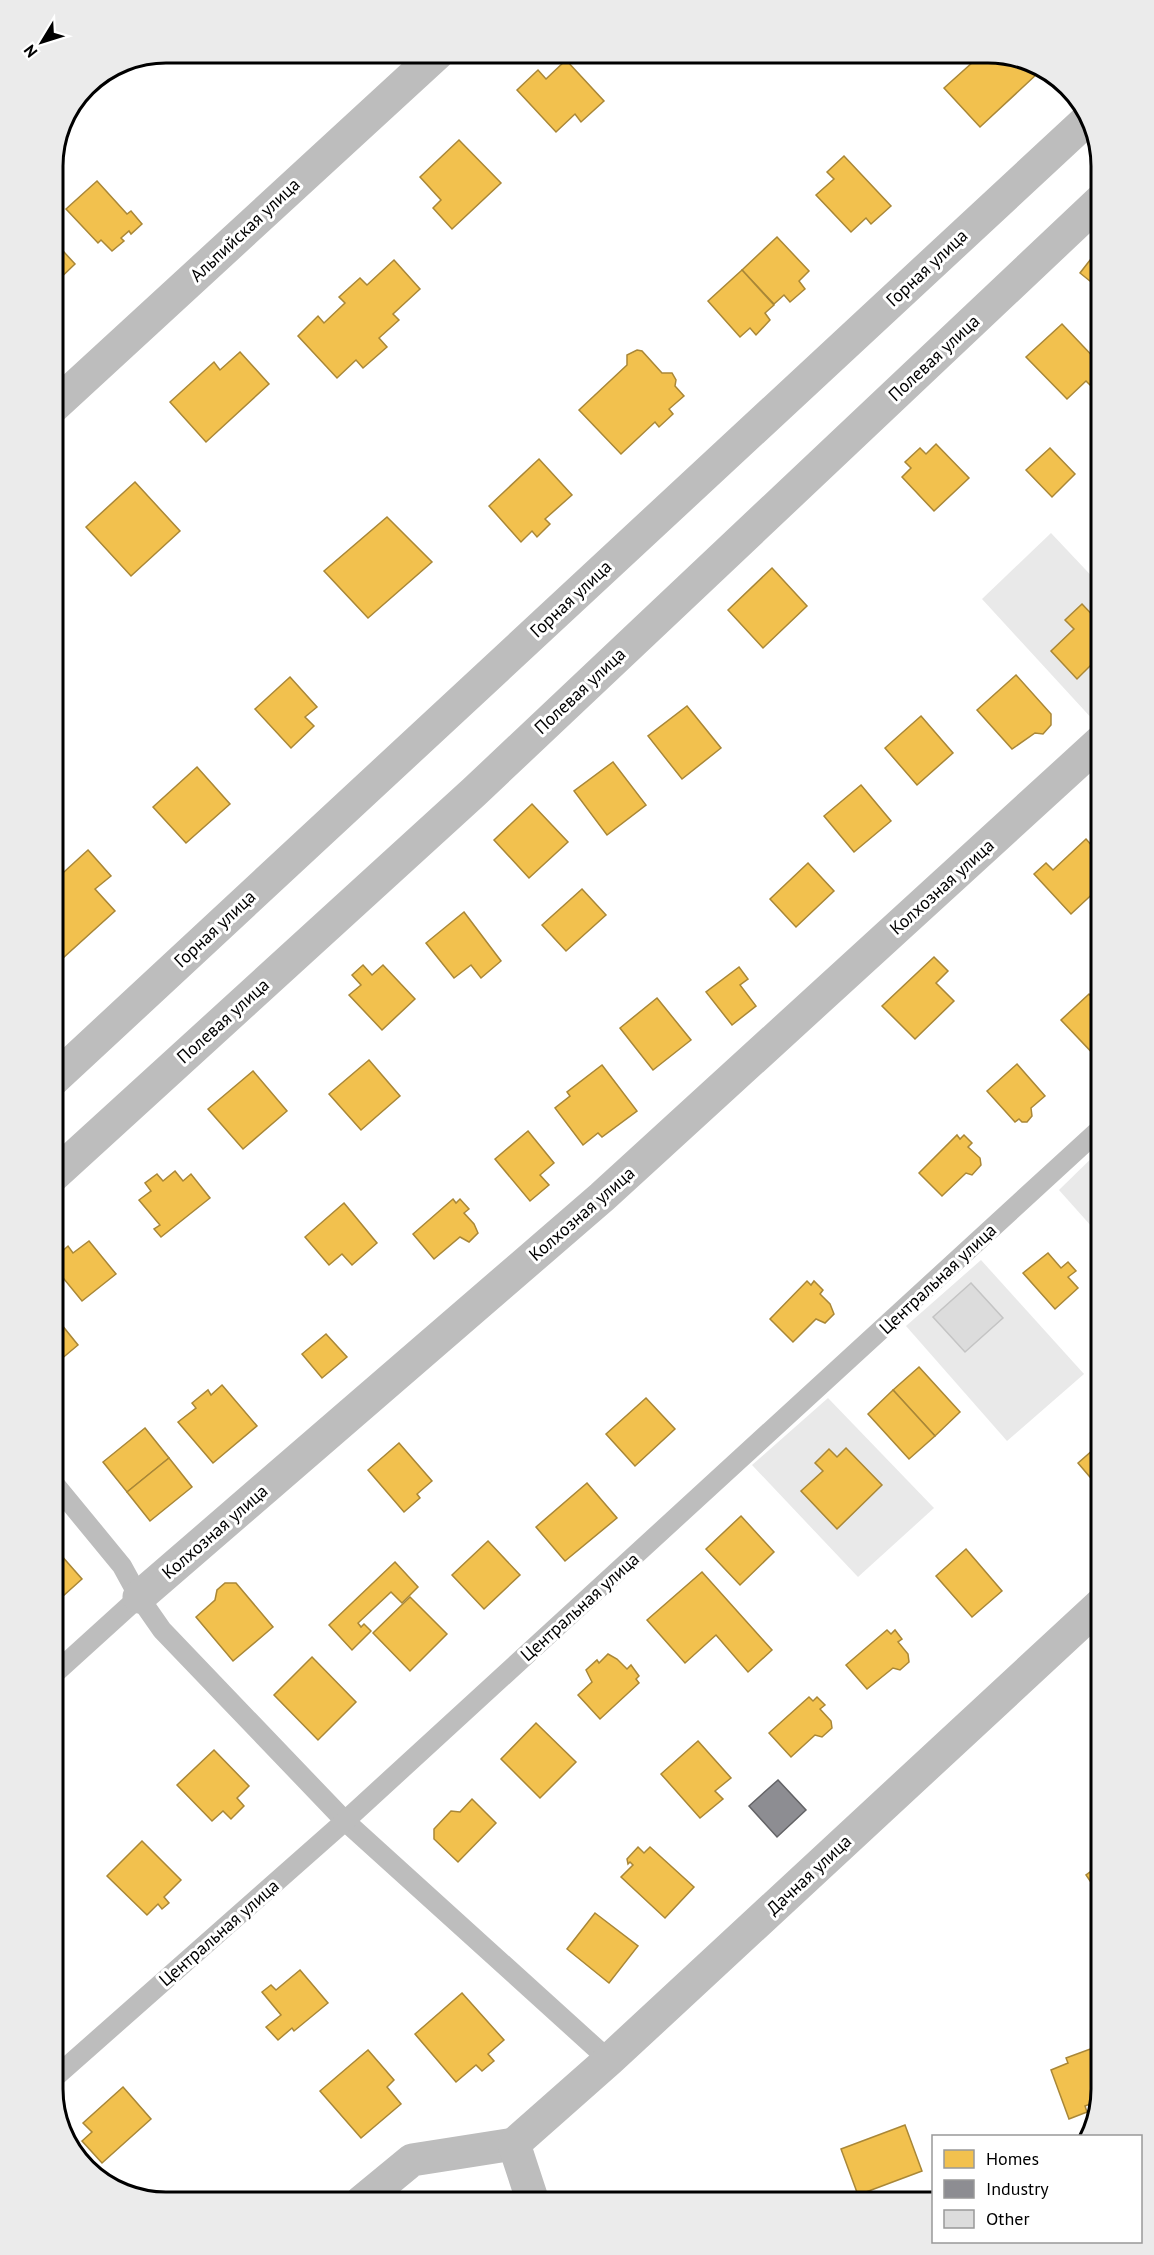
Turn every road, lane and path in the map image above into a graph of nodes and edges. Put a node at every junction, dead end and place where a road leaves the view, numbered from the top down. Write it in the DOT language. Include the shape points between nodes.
graph roads {
  1 [pos="427,63"];
  2 [pos="1082,124"];
  3 [pos="1091,209"];
  4 [pos="63,398"];
  5 [pos="1091,750"];
  6 [pos="63,1071"];
  7 [pos="1091,1137"];
  8 [pos="63,1167"];
  9 [pos="63,1495"];
  10 [pos="139,1597"];
  11 [pos="1091,1613"];
  12 [pos="63,1665"];
  13 [pos="345,1821"];
  14 [pos="609,2060"];
  15 [pos="63,2069"];
  16 [pos="514,2144"];
  17 [pos="373,2192"];
  18 [pos="530,2192"];
  1 -- 4 [label="street, Альпийская улица"];
  2 -- 6 [label="street, Горная улица"];
  3 -- 8 [label="street, Полевая улица" via="474,792"];
  5 -- 10 [label="street, Колхозная улица" via="602,1197"];
  7 -- 13 [label="lane, Центральная улица"];
  9 -- 10 [label="lane" via="122,1566"];
  10 -- 12 [label="lane, Колхозная улица"];
  10 -- 13 [label="lane" via="162,1630"];
  11 -- 14 [label="street, Дачная улица"];
  13 -- 14 [label="lane"];
  13 -- 15 [label="lane, Центральная улица"];
  14 -- 16 [label="street, Дачная улица"];
  16 -- 17 [label="street" via="412,2160"];
  16 -- 18 [label="street"];
}
